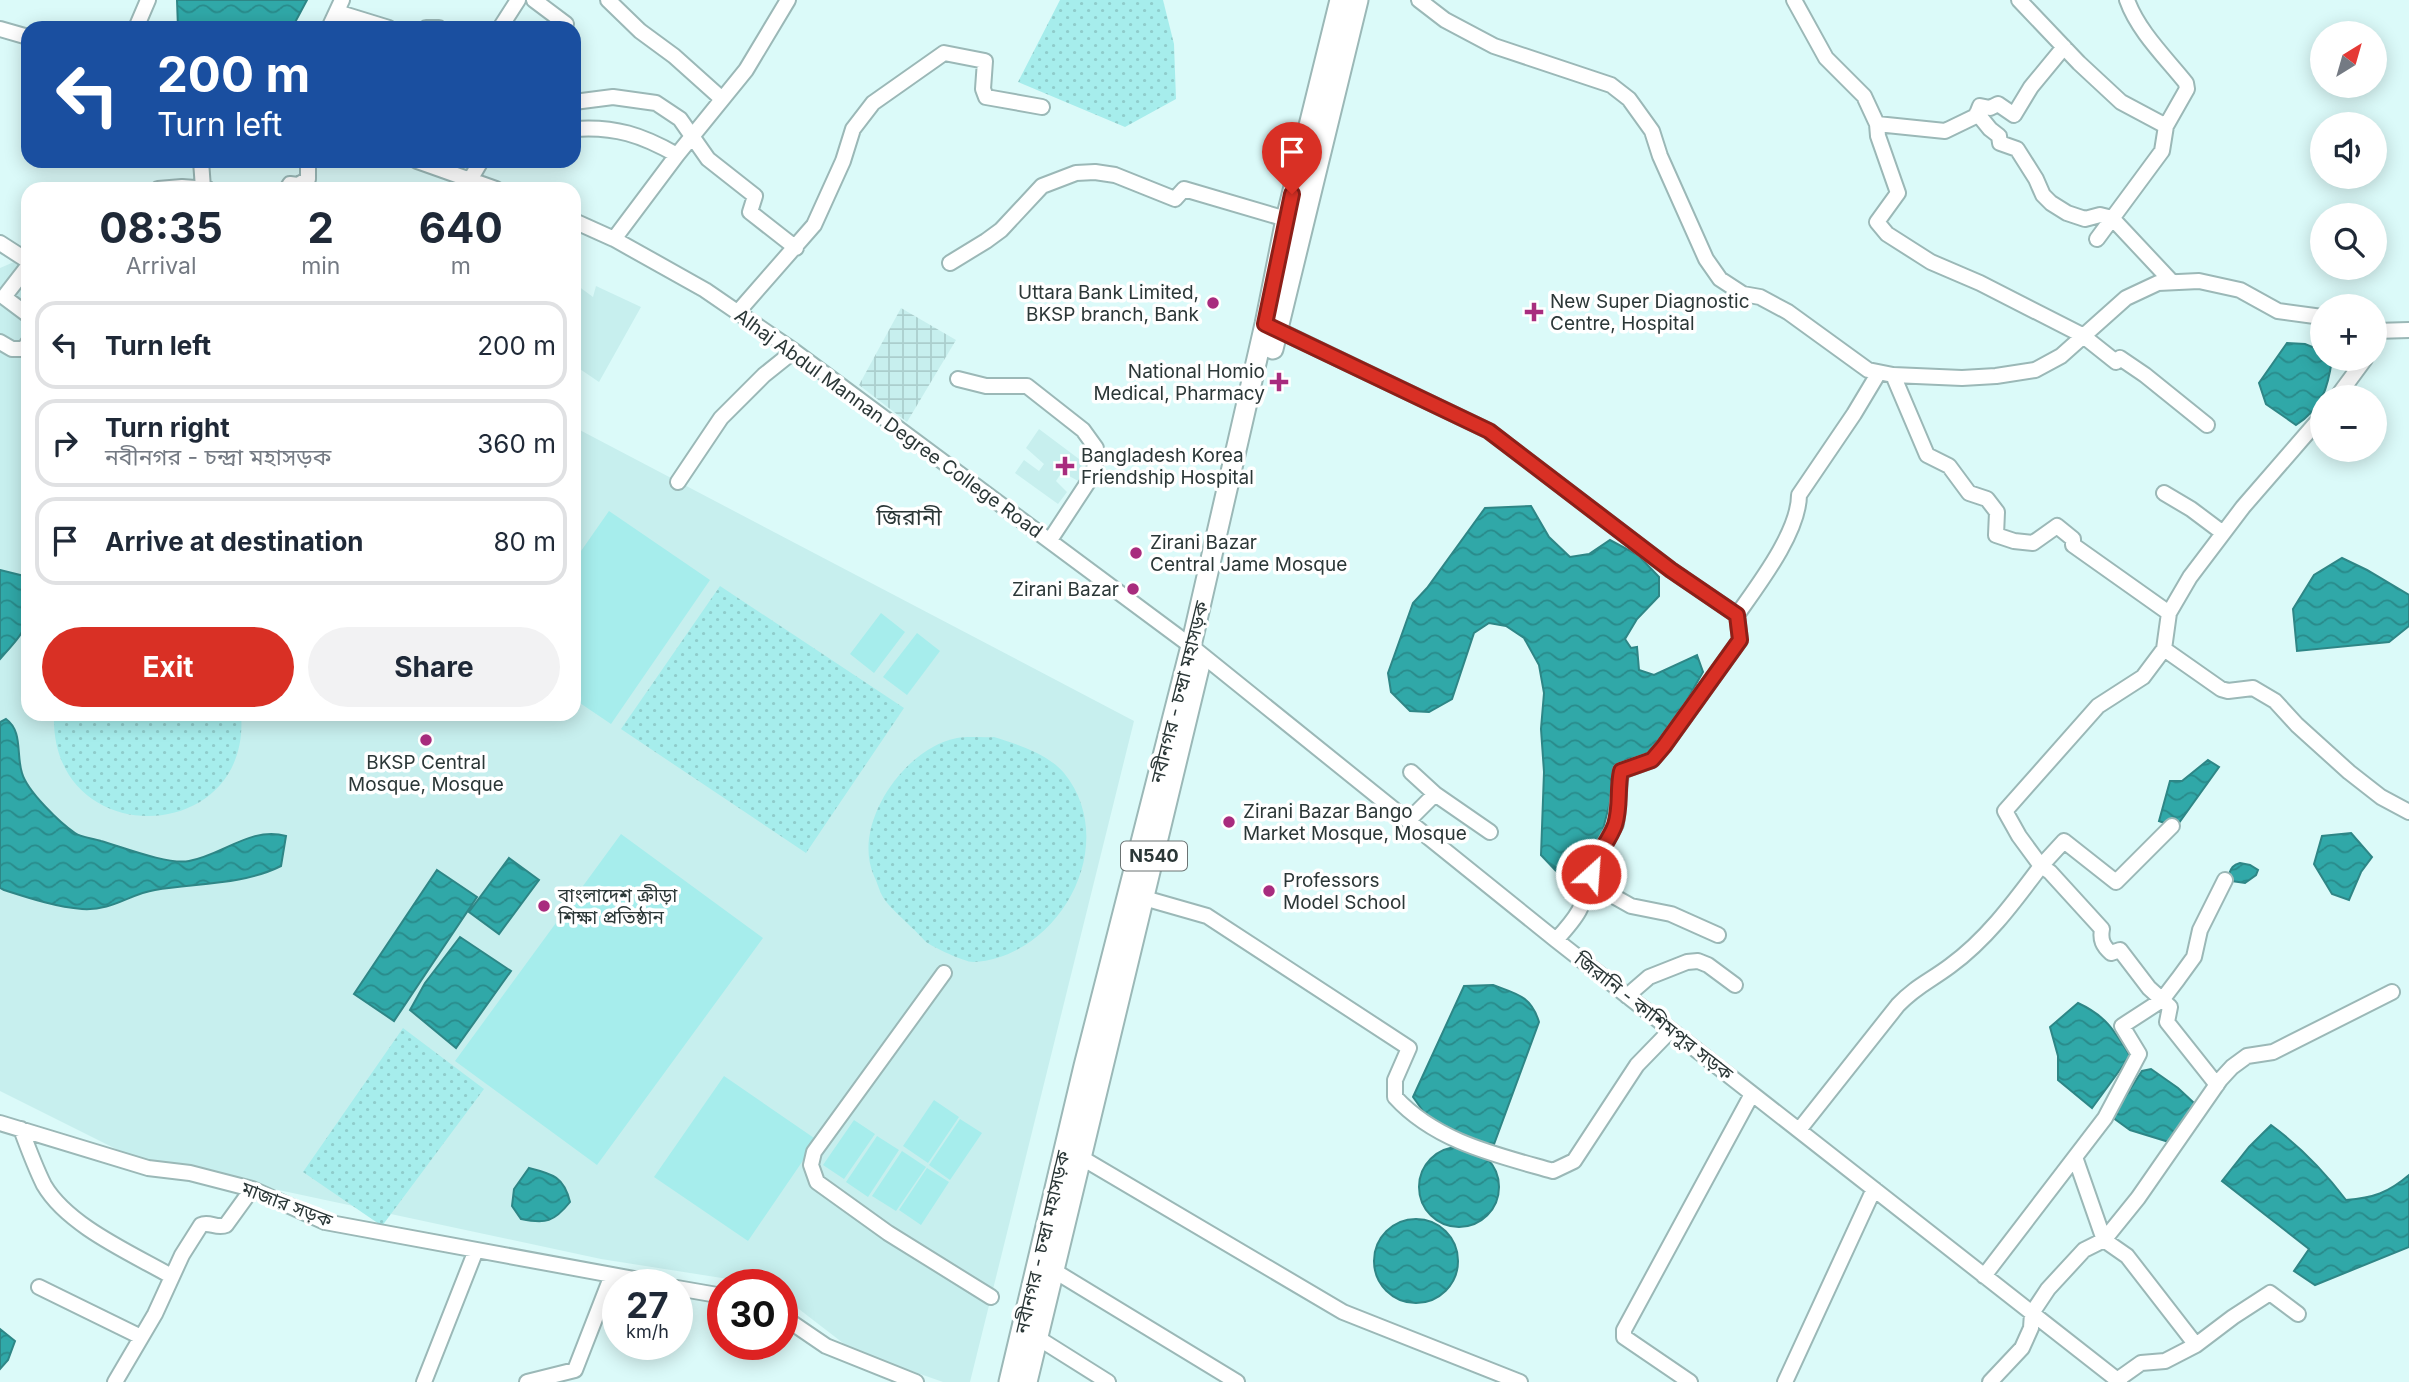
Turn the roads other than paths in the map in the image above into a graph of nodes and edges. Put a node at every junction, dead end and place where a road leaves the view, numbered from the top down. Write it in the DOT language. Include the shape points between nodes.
graph roads {
  1 [pos="148,0"];
  2 [pos="518,0"];
  3 [pos="534,0"];
  4 [pos="608,0"];
  5 [pos="788,0"];
  6 [pos="1340,0"];
  7 [pos="1358,0"];
  8 [pos="1419,0"];
  9 [pos="1794,0"];
  10 [pos="2019,0"];
  11 [pos="2127,0"];
  12 [pos="339,6"];
  13 [pos="139,21"];
  14 [pos="372,21"];
  15 [pos="504,21"];
  16 [pos="563,21"];
  17 [pos="0,29"];
  18 [pos="21,35"];
  19 [pos="2064,47"];
  20 [pos="722,99"];
  21 [pos="581,101"];
  22 [pos="1042,107"];
  23 [pos="1977,113"];
  24 [pos="1877,124"];
  25 [pos="2166,126"];
  26 [pos="581,129"];
  27 [pos="692,137"];
  28 [pos="677,155"];
  29 [pos="437,168"];
  30 [pos="477,168"];
  31 [pos="470,180"];
  32 [pos="476,182"];
  33 [pos="2112,218"];
  34 [pos="1286,219"];
  35 [pos="581,224"];
  36 [pos="614,239"];
  37 [pos="2097,239"];
  38 [pos="0,243"];
  39 [pos="796,248"];
  40 [pos="21,259"];
  41 [pos="950,263"];
  42 [pos="21,273"];
  43 [pos="2172,282"];
  44 [pos="21,309"];
  45 [pos="737,313"];
  46 [pos="2310,315"];
  47 [pos="1271,326"];
  48 [pos="2409,330"];
  49 [pos="2387,331"];
  50 [pos="2082,335"];
  51 [pos="0,342"];
  52 [pos="21,349"];
  53 [pos="794,351"];
  54 [pos="1878,374"];
  55 [pos="1893,375"];
  56 [pos="958,379"];
  57 [pos="2207,425"];
  58 [pos="2310,430"];
  59 [pos="678,482"];
  60 [pos="2164,493"];
  61 [pos="2223,533"];
  62 [pos="1049,540"];
  63 [pos="2169,613"];
  64 [pos="1737,615"];
  65 [pos="2164,649"];
  66 [pos="1197,650"];
  67 [pos="1411,772"];
  68 [pos="1435,794"];
  69 [pos="2409,812"];
  70 [pos="1408,821"];
  71 [pos="2172,826"];
  72 [pos="1490,832"];
  73 [pos="2041,866"];
  74 [pos="1591,874"];
  75 [pos="2225,880"];
  76 [pos="1143,898"];
  77 [pos="1718,935"];
  78 [pos="1556,940"];
  79 [pos="944,973"];
  80 [pos="1735,985"];
  81 [pos="2392,992"];
  82 [pos="1627,996"];
  83 [pos="2162,1000"];
  84 [pos="1671,1030"];
  85 [pos="2217,1085"];
  86 [pos="1752,1094"];
  87 [pos="0,1123"];
  88 [pos="21,1129"];
  89 [pos="1799,1130"];
  90 [pos="2075,1157"];
  91 [pos="1082,1158"];
  92 [pos="252,1189"];
  93 [pos="1874,1189"];
  94 [pos="2105,1240"];
  95 [pos="476,1250"];
  96 [pos="1053,1270"];
  97 [pos="602,1273"];
  98 [pos="171,1276"];
  99 [pos="1984,1276"];
  100 [pos="39,1287"];
  101 [pos="991,1297"];
  102 [pos="602,1301"];
  103 [pos="2032,1313"];
  104 [pos="2298,1314"];
  105 [pos="798,1327"];
  106 [pos="141,1337"];
  107 [pos="1038,1338"];
  108 [pos="2196,1345"];
  109 [pos="1996,1380"];
  110 [pos="2118,1381"];
  111 [pos="115,1382"];
  112 [pos="424,1382"];
  113 [pos="530,1382"];
  114 [pos="916,1382"];
  115 [pos="1009,1382"];
  116 [pos="1027,1382"];
  117 [pos="1108,1382"];
  118 [pos="1237,1382"];
  119 [pos="1520,1382"];
  120 [pos="1690,1382"];
  121 [pos="1784,1382"];
  1 -- 13 [label="street"];
  2 -- 15 [label="street"];
  3 -- 16 [label="street"];
  4 -- 20 [label="street"];
  5 -- 20 [label="street" via="746,70"];
  6 -- 34 [label="highway, নবীনগর - চন্দ্রা মহাসড়ক / N540"];
  7 -- 47 [label="highway, নবীনগর - চন্দ্রা মহাসড়ক / N540"];
  8 -- 54 [label="street" via="1494,46 1611,85 1629,99 1652,131 1706,259 1720,279 1743,295 1760,296 1788,312"];
  9 -- 24 [label="street" via="1826,58 1864,96"];
  10 -- 19 [label="street"];
  11 -- 25 [label="street" via="2186,83"];
  12 -- 14 [label="street"];
  17 -- 18 [label="street"];
  19 -- 23 [label="street" via="2014,115 1998,104 1980,106"];
  19 -- 25 [label="street" via="2121,102"];
  20 -- 27 [label="street"];
  21 -- 27 [label="street" via="613,97 656,103 680,119"];
  22 -- 39 [label="street" via="986,97 985,61 944,53 873,103 853,129 814,225"];
  23 -- 24 [label="street" via="1945,131"];
  23 -- 33 [label="street" via="2000,143 2017,149 2047,200 2073,216"];
  24 -- 50 [label="street" via="1898,192 1877,222 1887,234 1931,262"];
  25 -- 33 [label="street" via="2162,150"];
  26 -- 28 [label="street" via="622,131"];
  27 -- 28 [label="street"];
  27 -- 39 [label="street" via="708,159 755,196 750,212"];
  28 -- 36 [label="street"];
  29 -- 31 [label="street"];
  30 -- 31 [label="street"];
  31 -- 32 [label="street"];
  33 -- 37 [label="street"];
  33 -- 43 [label="street"];
  34 -- 41 [label="street" via="1184,189 1175,199 1115,176 1076,173 1042,187 1001,230"];
  34 -- 47 [label="highway, নবীনগর - চন্দ্রা মহাসড়ক / N540"];
  35 -- 36 [label="street, Alhaj Abdul Mannan Degree College Road"];
  36 -- 45 [label="street, Alhaj Abdul Mannan Degree College Road"];
  38 -- 40 [label="street"];
  39 -- 45 [label="street"];
  42 -- 44 [label="street" via="4,296"];
  43 -- 46 [label="street" via="2199,281 2240,290 2278,311"];
  43 -- 50 [label="street" via="2158,283 2126,298"];
  45 -- 53 [label="street, Alhaj Abdul Mannan Degree College Road"];
  47 -- 64 [label="street" via="1489,431"];
  47 -- 66 [label="highway, নবীনগর - চন্দ্রা মহাসড়ক / N540"];
  48 -- 49 [label="street"];
  50 -- 55 [label="street" via="2062,356 2035,370 1962,378"];
  50 -- 57 [label="street" via="2116,362 2120,358 2145,375"];
  51 -- 52 [label="street"];
  53 -- 59 [label="street" via="720,418"];
  53 -- 62 [label="street, Alhaj Abdul Mannan Degree College Road"];
  54 -- 55 [label="street"];
  54 -- 64 [label="street" via="1799,495 1792,530"];
  55 -- 63 [label="street" via="1927,455 1949,466 1969,493 1987,499 1997,512 1996,534 2033,543 2057,526 2073,539 2073,545"];
  56 -- 62 [label="street" via="986,386 1027,386 1083,430 1096,448 1094,473"];
  58 -- 61 [label="street"];
  60 -- 61 [label="street"];
  61 -- 63 [label="street"];
  62 -- 66 [label="street, Alhaj Abdul Mannan Degree College Road"];
  63 -- 65 [label="street"];
  64 -- 74 [label="street" via="1740,640 1664,746 1652,760 1621,771 1616,824"];
  65 -- 69 [label="street" via="2221,689 2253,688 2275,701 2349,772"];
  65 -- 73 [label="street" via="2143,677 2098,706 2005,811"];
  66 -- 70 [label="street, জিরানি - কাশিমপুর সড়ক"];
  66 -- 76 [label="highway, নবীনগর - চন্দ্রা মহাসড়ক / N540"];
  66 -- 115 [label="highway, নবীনগর - চন্দ্রা মহাসড়ক / N540" via="1084,1066"];
  67 -- 68 [label="street"];
  68 -- 70 [label="street"];
  68 -- 72 [label="street"];
  70 -- 78 [label="street, জিরানি - কাশিমপুর সড়ক"];
  71 -- 73 [label="street" via="2116,882 2064,841"];
  73 -- 83 [label="street" via="2102,929 2104,947 2111,953 2120,950"];
  73 -- 89 [label="street" via="1979,942 1950,967 1914,988 1898,1005"];
  74 -- 77 [label="street" via="1631,906 1671,914"];
  74 -- 78 [label="street" via="1576,919"];
  75 -- 83 [label="street" via="2200,930 2194,957"];
  76 -- 84 [label="street" via="1207,916 1409,1048 1395,1080 1395,1097 1409,1112 1463,1144 1553,1171 1574,1161 1637,1065"];
  76 -- 91 [label="highway, নবীনগর - চন্দ্রা মহাসড়ক / N540"];
  78 -- 82 [label="street, জিরানি - কাশিমপুর সড়ক"];
  79 -- 101 [label="street" via="814,1152 811,1166 817,1182"];
  80 -- 82 [label="street" via="1708,965 1688,962 1649,977"];
  81 -- 85 [label="street" via="2273,1052 2247,1056"];
  82 -- 84 [label="street, জিরানি - কাশিমপুর সড়ক"];
  83 -- 85 [label="street" via="2170,1007 2167,1022"];
  83 -- 90 [label="street" via="2122,1026 2139,1054 2105,1118"];
  84 -- 86 [label="street, জিরানি - কাশিমপুর সড়ক"];
  85 -- 94 [label="street"];
  86 -- 89 [label="street, জিরানি - কাশিমপুর সড়ক"];
  86 -- 120 [label="street" via="1624,1331 1625,1337"];
  87 -- 88 [label="street, মাজার সড়ক"];
  88 -- 92 [label="street, মাজার সড়ক" via="148,1168"];
  88 -- 98 [label="street" via="55,1200 101,1236"];
  89 -- 93 [label="street, জিরানি - কাশিমপুর সড়ক"];
  90 -- 94 [label="street"];
  90 -- 99 [label="street"];
  91 -- 96 [label="highway, নবীনগর - চন্দ্রা মহাসড়ক / N540"];
  91 -- 119 [label="street" via="1343,1312"];
  92 -- 95 [label="street, মাজার সড়ক" via="325,1222"];
  92 -- 98 [label="street" via="226,1225 201,1225"];
  93 -- 99 [label="street, জিরানি - কাশিমপুর সড়ক"];
  93 -- 121 [label="street"];
  94 -- 103 [label="street" via="2084,1250 2070,1264"];
  94 -- 108 [label="street" via="2127,1256"];
  95 -- 97 [label="street, মাজার সড়ক"];
  95 -- 112 [label="street"];
  96 -- 107 [label="highway, নবীনগর - চন্দ্রা মহাসড়ক / N540"];
  96 -- 118 [label="street"];
  98 -- 106 [label="street"];
  99 -- 103 [label="street, জিরানি - কাশিমপুর সড়ক"];
  100 -- 106 [label="street"];
  102 -- 113 [label="street" via="575,1370"];
  103 -- 109 [label="street" via="2022,1348"];
  103 -- 110 [label="street, জিরানি - কাশিমপুর সড়ক"];
  104 -- 108 [label="street" via="2270,1293"];
  105 -- 114 [label="street" via="825,1346"];
  106 -- 111 [label="street"];
  107 -- 116 [label="highway, নবীনগর - চন্দ্রা মহাসড়ক / N540"];
  107 -- 117 [label="street"];
  108 -- 110 [label="street" via="2165,1361 2141,1363"];
}
